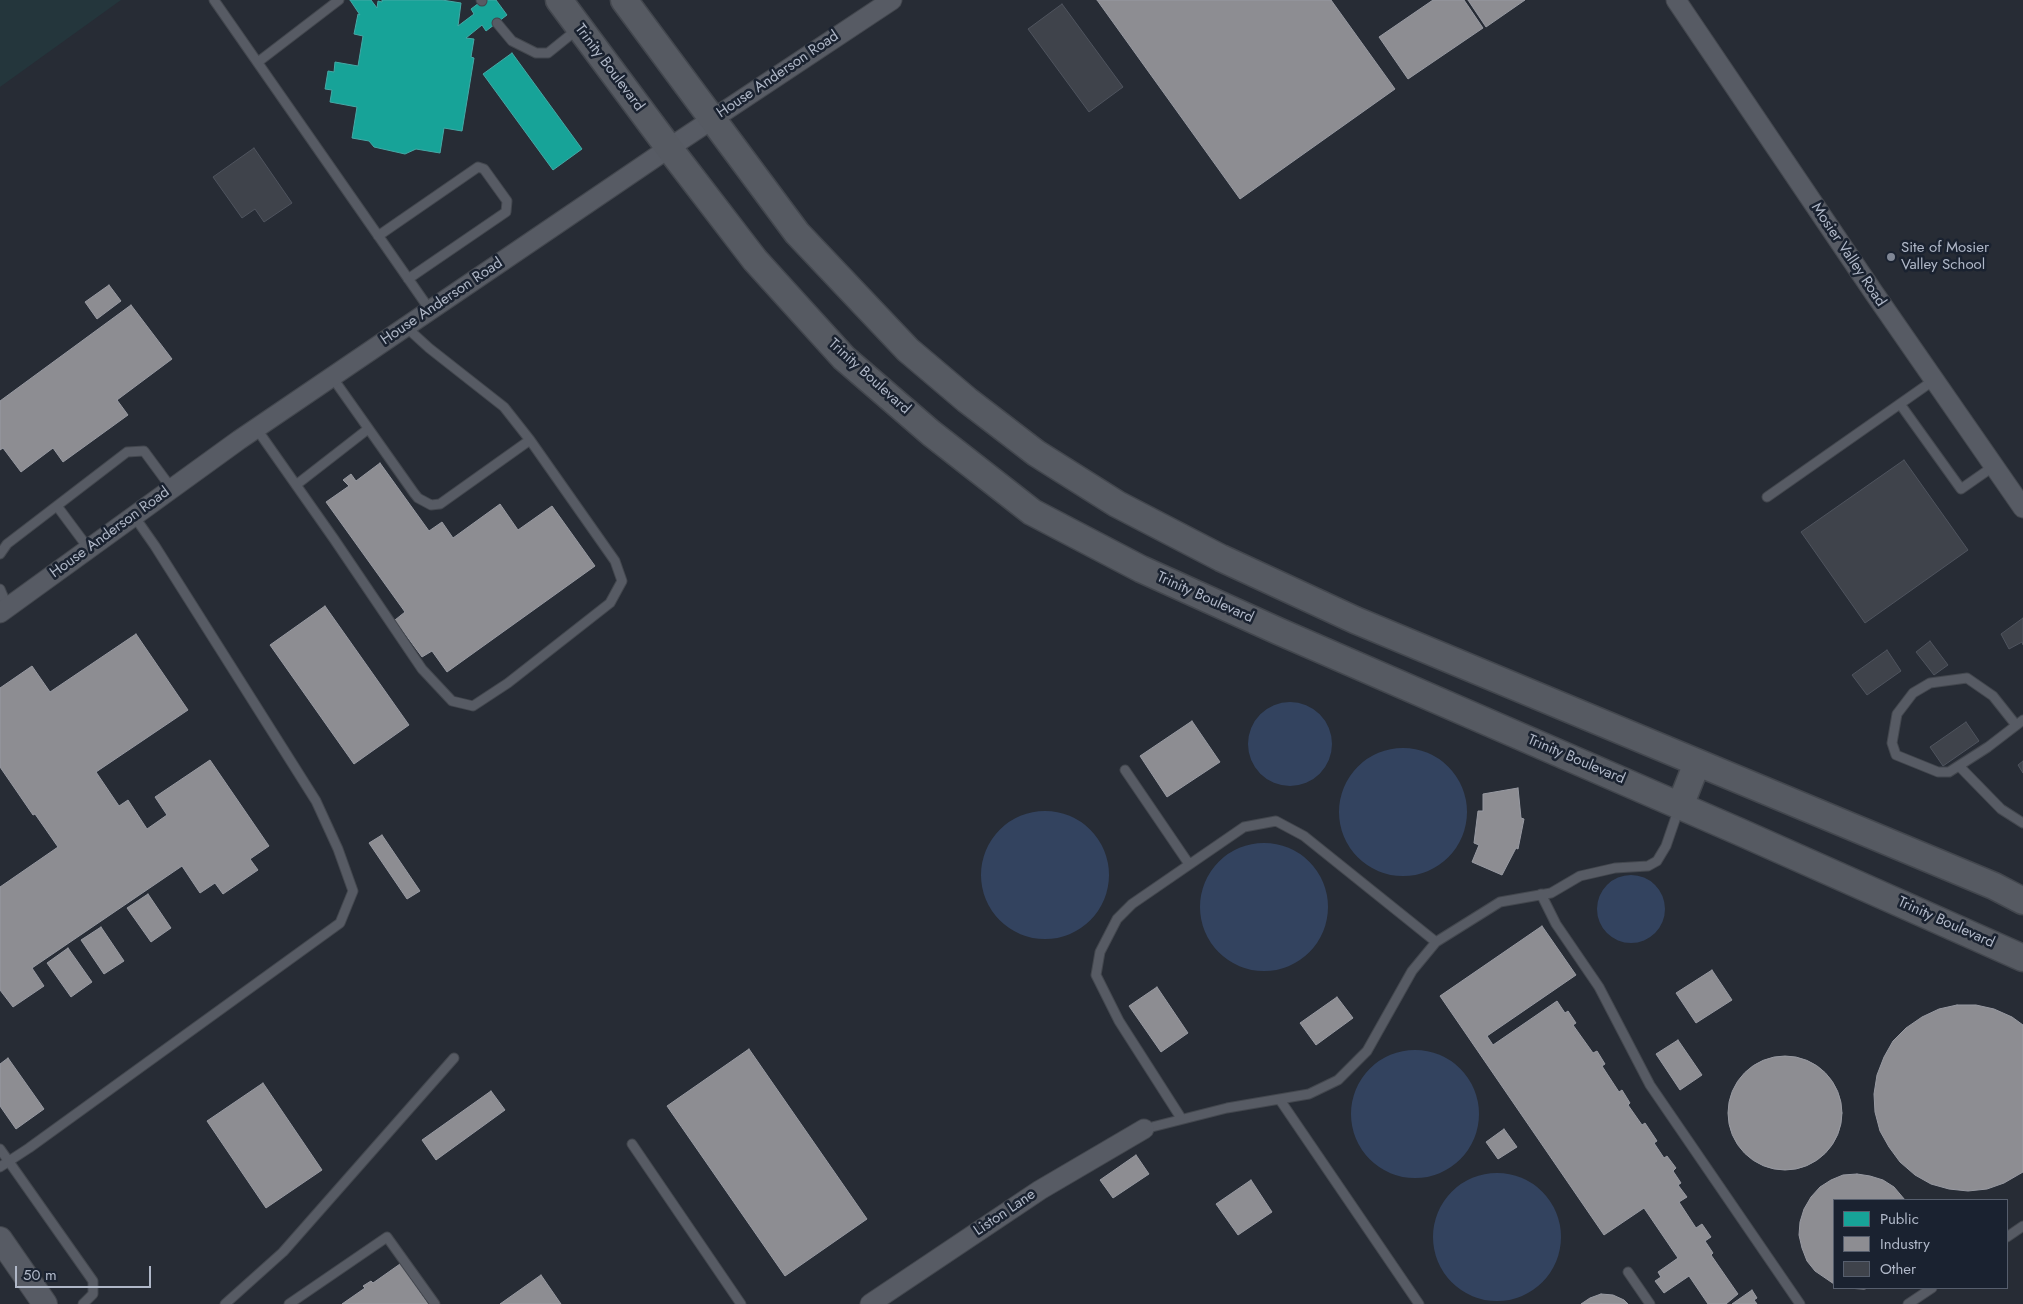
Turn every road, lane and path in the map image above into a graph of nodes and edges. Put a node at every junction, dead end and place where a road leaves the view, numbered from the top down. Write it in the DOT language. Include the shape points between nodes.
graph roads {
  1 [pos="214,0"];
  2 [pos="339,0"];
  3 [pos="559,0"];
  4 [pos="624,0"];
  5 [pos="892,0"];
  6 [pos="1676,0"];
  7 [pos="497,22"];
  8 [pos="579,28"];
  9 [pos="258,62"];
  10 [pos="712,120"];
  11 [pos="668,148"];
  12 [pos="378,236"];
  13 [pos="408,278"];
  14 [pos="430,310"];
  15 [pos="406,327"];
  16 [pos="332,377"];
  17 [pos="1934,380"];
  18 [pos="1900,404"];
  19 [pos="256,428"];
  20 [pos="368,429"];
  21 [pos="530,440"];
  22 [pos="1994,466"];
  23 [pos="296,485"];
  24 [pos="172,488"];
  25 [pos="1767,497"];
  26 [pos="56,506"];
  27 [pos="2023,508"];
  28 [pos="134,516"];
  29 [pos="89,549"];
  30 [pos="0,554"];
  31 [pos="0,589"];
  32 [pos="4,611"];
  33 [pos="2019,722"];
  34 [pos="1697,763"];
  35 [pos="1959,766"];
  36 [pos="1125,770"];
  37 [pos="1680,806"];
  38 [pos="2023,823"];
  39 [pos="1189,864"];
  40 [pos="1541,894"];
  41 [pos="2023,901"];
  42 [pos="1436,942"];
  43 [pos="2023,958"];
  44 [pos="454,1058"];
  45 [pos="1280,1100"];
  46 [pos="1181,1118"];
  47 [pos="1144,1129"];
  48 [pos="632,1144"];
  49 [pos="0,1148"];
  50 [pos="4,1164"];
  51 [pos="2023,1226"];
  52 [pos="2008,1236"];
  53 [pos="0,1239"];
  54 [pos="1628,1272"];
  55 [pos="1930,1289"];
  56 [pos="45,1304"];
  57 [pos="83,1304"];
  58 [pos="225,1304"];
  59 [pos="289,1304"];
  60 [pos="436,1304"];
  61 [pos="740,1304"];
  62 [pos="870,1304"];
  63 [pos="1419,1304"];
  64 [pos="1650,1304"];
  65 [pos="1800,1304"];
  66 [pos="1908,1304"];
  1 -- 9 [label="lane"];
  2 -- 9 [label="lane"];
  3 -- 8 [label="main road, Trinity Boulevard"];
  4 -- 10 [label="main road"];
  5 -- 10 [label="street, House Anderson Road"];
  6 -- 17 [label="street, Mosier Valley Road"];
  7 -- 8 [label="lane" via="512,41 536,53 548,53"];
  8 -- 11 [label="main road, Trinity Boulevard"];
  9 -- 12 [label="lane"];
  10 -- 11 [label="street, House Anderson Road"];
  10 -- 34 [label="main road" via="797,233 908,350 1036,453 1117,504 1221,558 1355,620"];
  11 -- 14 [label="street, House Anderson Road"];
  11 -- 37 [label="main road, Trinity Boulevard" via="755,260 844,358 931,433 1032,512 1141,569 1261,624"];
  12 -- 13 [label="lane"];
  12 -- 13 [label="lane" via="478,167 484,170 507,201 506,212"];
  13 -- 14 [label="lane"];
  14 -- 15 [label="street, House Anderson Road"];
  15 -- 16 [label="street, House Anderson Road"];
  15 -- 21 [label="lane" via="504,407"];
  16 -- 19 [label="street, House Anderson Road"];
  16 -- 20 [label="lane"];
  17 -- 18 [label="lane"];
  17 -- 22 [label="street, Mosier Valley Road"];
  18 -- 22 [label="lane" via="1961,489"];
  18 -- 25 [label="lane"];
  19 -- 23 [label="lane"];
  19 -- 24 [label="street, House Anderson Road"];
  20 -- 21 [label="lane" via="418,498 431,505 440,504"];
  20 -- 23 [label="lane"];
  21 -- 23 [label="lane" via="615,561 622,581 610,603 474,706 452,701 422,669"];
  22 -- 27 [label="street, Mosier Valley Road"];
  24 -- 26 [label="lane" via="144,451 127,452"];
  24 -- 28 [label="street, House Anderson Road"];
  26 -- 29 [label="lane"];
  26 -- 30 [label="lane" via="6,544"];
  28 -- 29 [label="street, House Anderson Road"];
  28 -- 50 [label="lane" via="316,800 353,891 340,923"];
  29 -- 32 [label="street, House Anderson Road"];
  31 -- 32 [label="lane"];
  33 -- 35 [label="lane"];
  33 -- 35 [label="lane" via="1993,696 1967,678 1930,683 1913,693 1897,714 1892,743 1896,755 1938,772 1949,772"];
  34 -- 37 [label="main road"];
  34 -- 41 [label="main road" via="1994,886"];
  35 -- 38 [label="lane" via="2001,809"];
  36 -- 39 [label="lane"];
  37 -- 40 [label="lane" via="1666,846 1657,861 1648,866 1615,868 1580,876 1551,893"];
  37 -- 43 [label="main road, Trinity Boulevard"];
  39 -- 42 [label="lane" via="1244,827 1276,821 1304,836"];
  39 -- 46 [label="lane" via="1132,904 1117,919 1100,952 1096,975 1119,1021"];
  40 -- 42 [label="lane" via="1500,902"];
  40 -- 65 [label="lane" via="1556,924 1599,987 1650,1085"];
  42 -- 45 [label="lane" via="1412,970 1367,1051 1338,1080 1309,1094"];
  44 -- 58 [label="lane" via="283,1252"];
  45 -- 46 [label="lane"];
  45 -- 63 [label="lane"];
  46 -- 47 [label="lane"];
  47 -- 62 [label="street, Liston Lane" via="1040,1190"];
  48 -- 61 [label="lane"];
  49 -- 50 [label="lane"];
  50 -- 57 [label="lane" via="93,1282 93,1294"];
  51 -- 52 [label="lane"];
  53 -- 56 [label="street"];
  54 -- 64 [label="lane"];
  55 -- 66 [label="lane"];
  59 -- 60 [label="lane" via="387,1237"];
}
